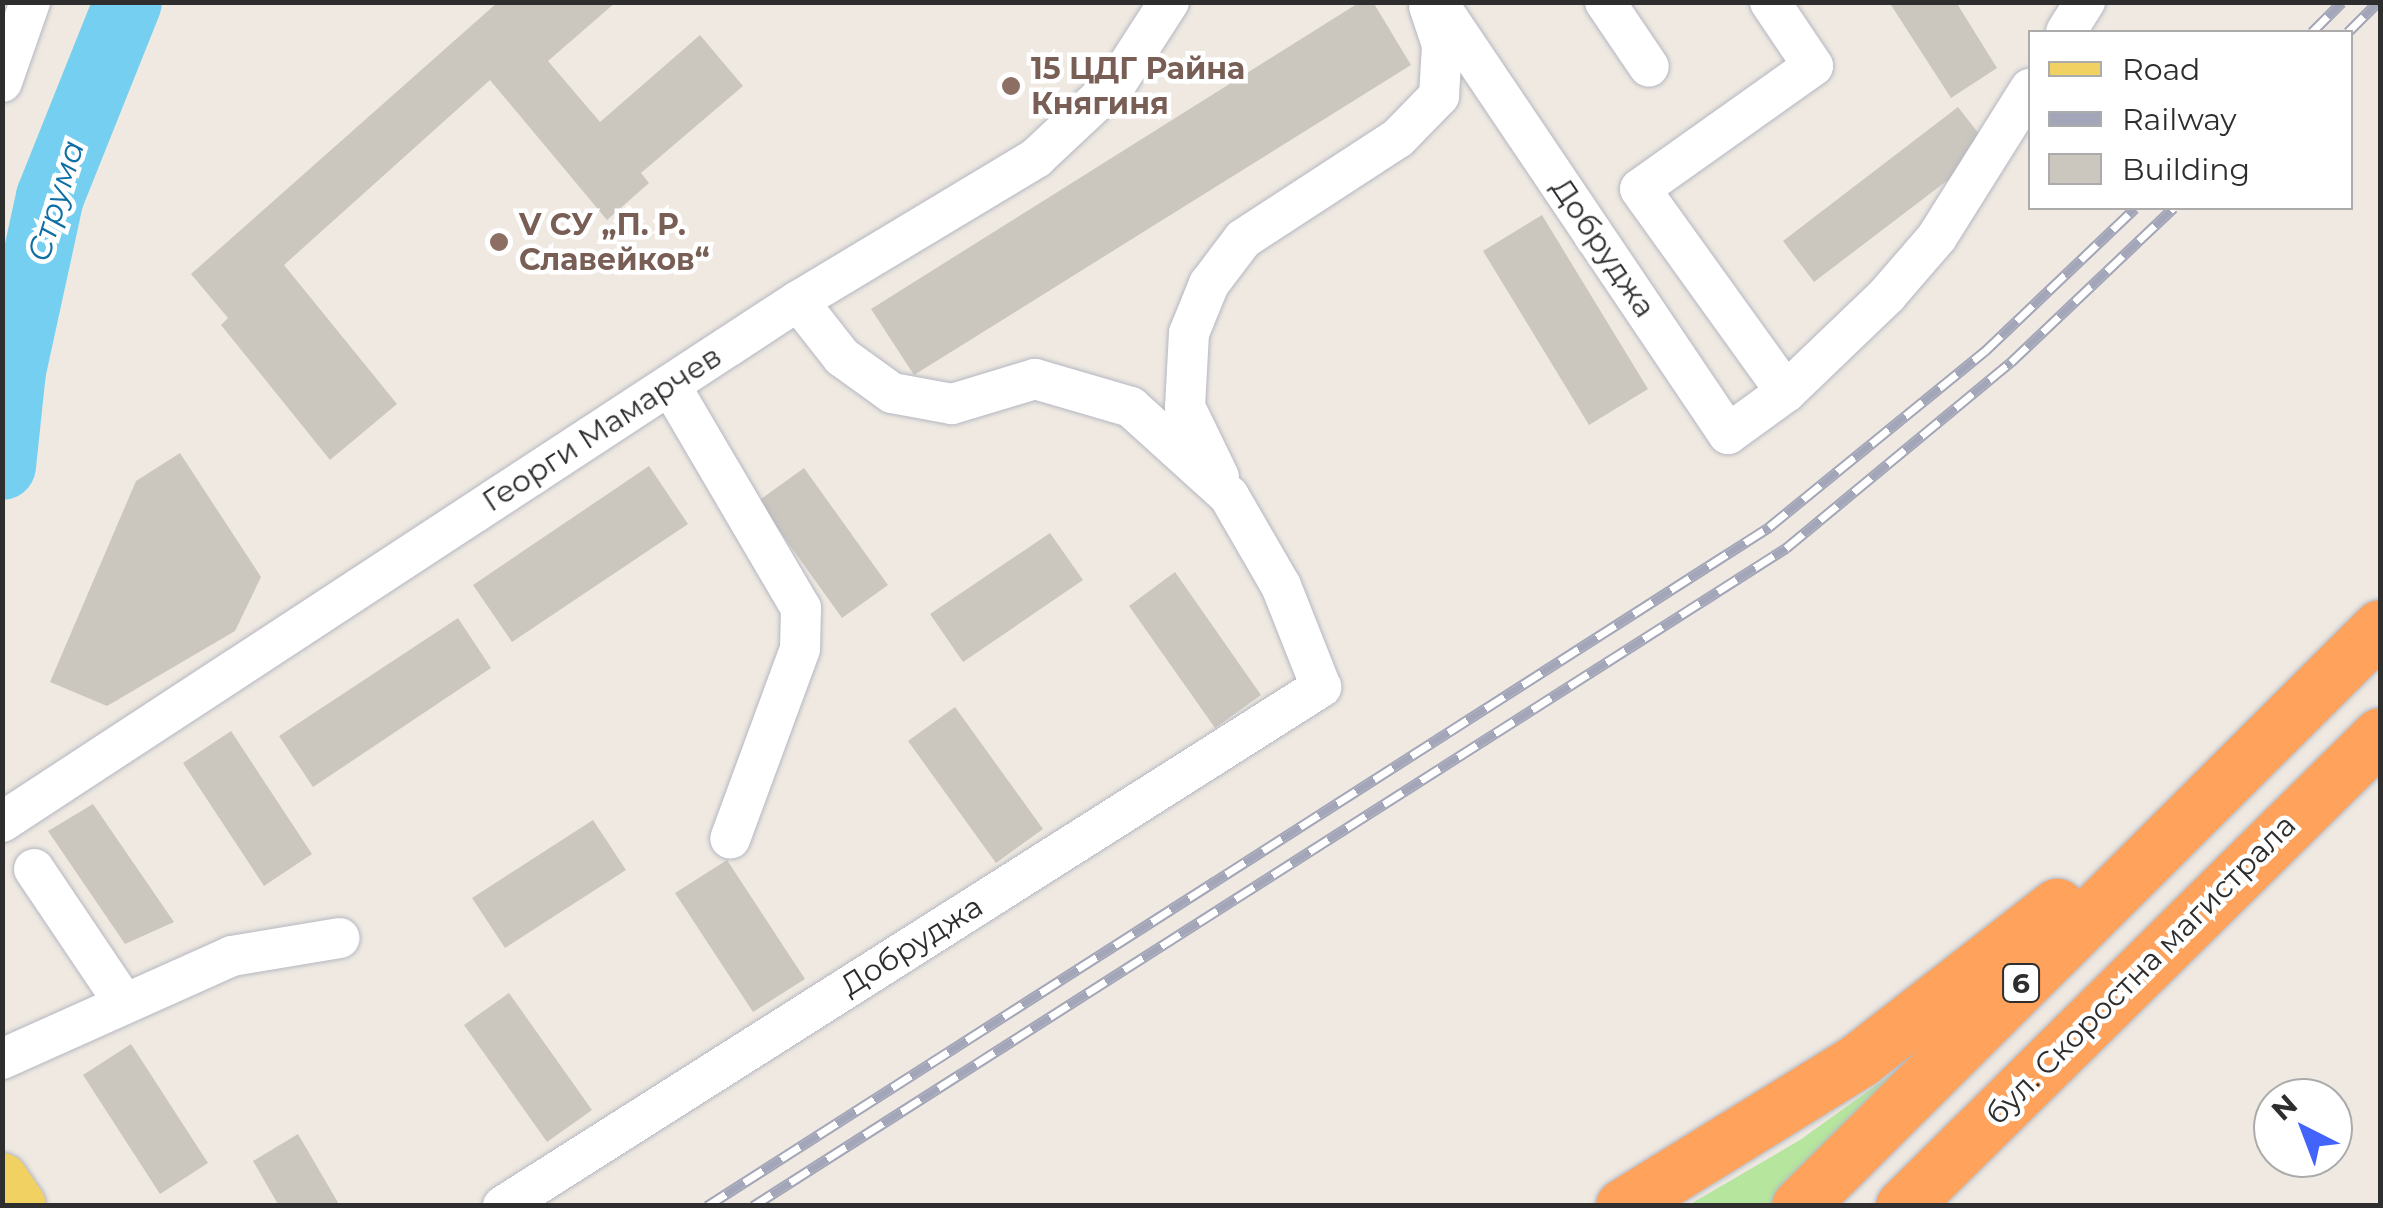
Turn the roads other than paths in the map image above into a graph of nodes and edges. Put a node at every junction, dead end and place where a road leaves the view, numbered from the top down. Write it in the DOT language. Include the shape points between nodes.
graph roads {
  1 [pos="1169,2"];
  2 [pos="1428,2"];
  3 [pos="1437,2"];
  4 [pos="1605,2"];
  5 [pos="1770,2"];
  6 [pos="2085,2"];
  7 [pos="19,10"];
  8 [pos="2067,30"];
  9 [pos="1649,67"];
  10 [pos="2,82"];
  11 [pos="2028,92"];
  12 [pos="798,301"];
  13 [pos="670,385"];
  14 [pos="1786,392"];
  15 [pos="1229,496"];
  16 [pos="2380,627"];
  17 [pos="2380,734"];
  18 [pos="2246,762"];
  19 [pos="2,822"];
  20 [pos="730,839"];
  21 [pos="34,868"];
  22 [pos="339,938"];
  23 [pos="122,1000"];
  24 [pos="2,1060"];
  25 [pos="2043,1065"];
  26 [pos="2,1179"];
  27 [pos="20,1206"];
  28 [pos="503,1206"];
  29 [pos="1623,1206"];
  30 [pos="1799,1206"];
  31 [pos="1903,1206"];
  32 [pos="1947,1206"];
  1 -- 12 [label="street, Георги Мамарчев" via="1118,81 1036,158"];
  2 -- 15 [label="street" via="1442,46 1439,96 1398,138 1243,239 1209,284 1189,334 1184,408"];
  3 -- 14 [label="street, Добруджа" via="1728,434"];
  4 -- 9 [label="street"];
  5 -- 14 [label="street" via="1813,66 1640,188"];
  6 -- 8 [label="street"];
  7 -- 10 [label="street"];
  11 -- 14 [label="street, Добруджа" via="1936,237"];
  12 -- 13 [label="street, Георги Мамарчев"];
  12 -- 15 [label="street" via="842,357 892,393 952,404 1035,380 1079,386 1131,407"];
  13 -- 19 [label="street, Георги Мамарчев"];
  13 -- 20 [label="street" via="802,608 800,649"];
  15 -- 28 [label="street, Добруджа" via="1282,586 1321,687"];
  16 -- 18 [label="highway, 6"];
  17 -- 25 [label="highway, бул. Скоростна магистрала / 6"];
  18 -- 29 [label="highway" via="1859,1060"];
  18 -- 30 [label="highway, 6"];
  21 -- 23 [label="street"];
  22 -- 23 [label="street" via="232,956"];
  23 -- 24 [label="street"];
  25 -- 31 [label="highway, бул. Скоростна магистрала / 6"];
  25 -- 32 [label="highway"];
  26 -- 27 [label="main road"];
}
